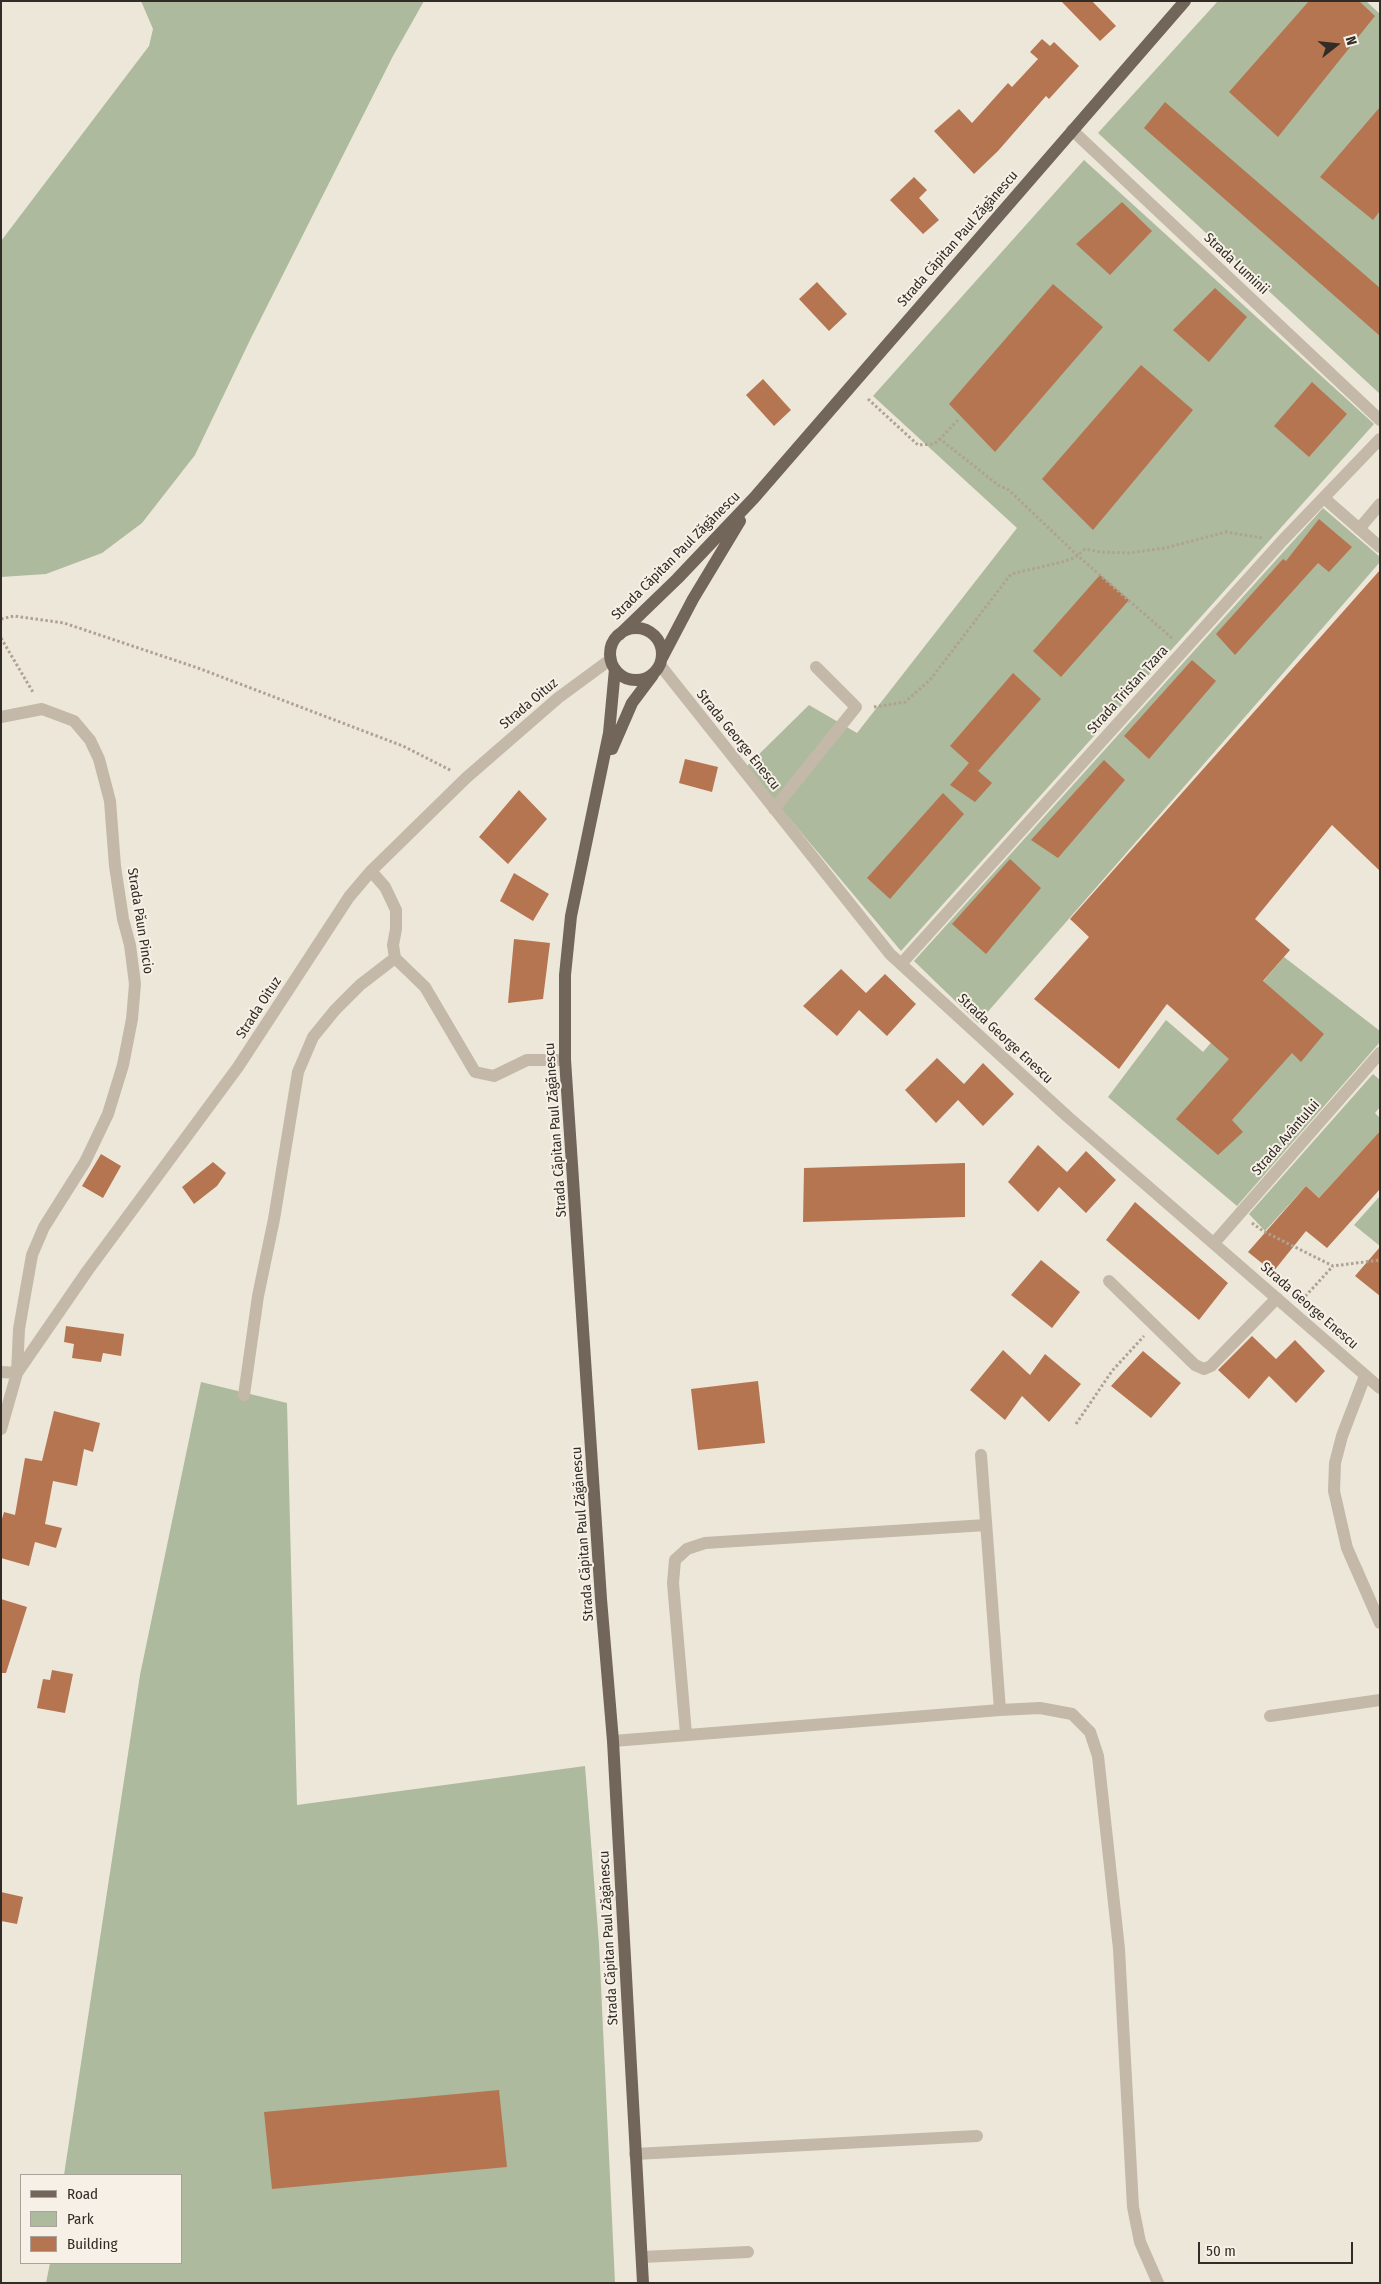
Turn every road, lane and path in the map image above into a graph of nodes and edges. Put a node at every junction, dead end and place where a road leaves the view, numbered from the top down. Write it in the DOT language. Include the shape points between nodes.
graph roads {
  1 [pos="1186,1"];
  2 [pos="1072,130"];
  3 [pos="868,399"];
  4 [pos="958,420"];
  5 [pos="1380,420"];
  6 [pos="940,439"];
  7 [pos="1380,439"];
  8 [pos="754,498"];
  9 [pos="1324,498"];
  10 [pos="1380,504"];
  11 [pos="1360,529"];
  12 [pos="1283,540"];
  13 [pos="1380,547"];
  14 [pos="1077,555"];
  15 [pos="1,618"];
  16 [pos="619,634"];
  17 [pos="1,638"];
  18 [pos="1184,650"];
  19 [pos="613,664"];
  20 [pos="659,665"];
  21 [pos="816,667"];
  22 [pos="874,707"];
  23 [pos="25,712"];
  24 [pos="1,718"];
  25 [pos="466,778"];
  26 [pos="598,786"];
  27 [pos="774,808"];
  28 [pos="371,871"];
  29 [pos="395,958"];
  30 [pos="901,964"];
  31 [pos="1380,1053"];
  32 [pos="565,1060"];
  33 [pos="1240,1214"];
  34 [pos="1214,1243"];
  35 [pos="1380,1260"];
  36 [pos="1333,1266"];
  37 [pos="1109,1281"];
  38 [pos="1277,1298"];
  39 [pos="1292,1311"];
  40 [pos="1153,1327"];
  41 [pos="1,1372"];
  42 [pos="17,1373"];
  43 [pos="1366,1376"];
  44 [pos="1380,1388"];
  45 [pos="244,1395"];
  46 [pos="1076,1424"];
  47 [pos="1,1429"];
  48 [pos="981,1455"];
  49 [pos="986,1525"];
  50 [pos="1380,1623"];
  51 [pos="1380,1700"];
  52 [pos="1000,1710"];
  53 [pos="1270,1716"];
  54 [pos="686,1734"];
  55 [pos="614,1741"];
  56 [pos="977,2136"];
  57 [pos="635,2154"];
  58 [pos="748,2252"];
  59 [pos="642,2257"];
  60 [pos="643,2283"];
  61 [pos="1158,2283"];
  1 -- 2 [label="main road, Strada Căpitan Paul Zăgănescu"];
  2 -- 5 [label="street, Strada Luminii"];
  2 -- 8 [label="main road, Strada Căpitan Paul Zăgănescu"];
  3 -- 6 [label="path" via="918,445 934,444"];
  4 -- 6 [label="path"];
  6 -- 14 [label="path" via="998,485 1009,490"];
  7 -- 9 [label="street, Strada Tristan Tzara"];
  8 -- 16 [label="main road, Strada Căpitan Paul Zăgănescu"];
  8 -- 20 [label="main road, Strada Căpitan Paul Zăgănescu" via="705,578"];
  9 -- 11 [label="street"];
  9 -- 12 [label="street, Strada Tristan Tzara"];
  10 -- 11 [label="street"];
  11 -- 13 [label="street"];
  12 -- 14 [label="path" via="1226,532 1165,548 1130,553 1085,549"];
  12 -- 18 [label="street, Strada Tristan Tzara"];
  14 -- 18 [label="path"];
  14 -- 22 [label="path" via="1012,574 930,680 905,702"];
  15 -- 25 [label="path" via="14,616 64,623 198,668 403,746"];
  16 -- 19 [label="main road, Strada Căpitan Paul Zăgănescu" via="610,650"];
  16 -- 20 [label="main road, Strada Căpitan Paul Zăgănescu" via="633,628 649,631 660,643"];
  17 -- 23 [label="path" via="34,693"];
  18 -- 30 [label="street, Strada Tristan Tzara"];
  19 -- 20 [label="main road" via="620,675 634,680 650,677"];
  19 -- 25 [label="street, Strada Oituz" via="558,698"];
  19 -- 26 [label="main road, Strada Căpitan Paul Zăgănescu" via="611,717"];
  20 -- 26 [label="main road, Strada Căpitan Paul Zăgănescu" via="632,703"];
  20 -- 27 [label="street, Strada George Enescu"];
  21 -- 27 [label="street" via="856,707"];
  23 -- 24 [label="street, Strada Păun Pincio"];
  23 -- 42 [label="street, Strada Păun Pincio" via="42,709 74,721 90,740 99,759 110,801 115,866 135,984 123,1065 108,1114 85,1162 44,1227 32,1255 19,1328"];
  25 -- 28 [label="street, Strada Oituz"];
  26 -- 32 [label="main road, Strada Căpitan Paul Zăgănescu" via="576,885 569,934 565,975"];
  27 -- 30 [label="street, Strada George Enescu"];
  28 -- 29 [label="street" via="385,887 396,910"];
  28 -- 42 [label="street, Strada Oituz" via="349,897 238,1067 88,1270"];
  29 -- 32 [label="street" via="426,987 475,1072 494,1076 527,1060"];
  29 -- 45 [label="street" via="360,985 335,1010 313,1037 298,1072 258,1296"];
  30 -- 34 [label="street, Strada George Enescu" via="1068,1117"];
  31 -- 33 [label="street, Strada Avântului"];
  32 -- 55 [label="main road, Strada Căpitan Paul Zăgănescu" via="601,1598"];
  33 -- 34 [label="street, Strada Avântului"];
  33 -- 36 [label="path" via="1262,1231"];
  34 -- 38 [label="street, Strada George Enescu"];
  35 -- 36 [label="path"];
  36 -- 39 [label="path"];
  37 -- 40 [label="street"];
  38 -- 39 [label="street, Strada George Enescu"];
  38 -- 40 [label="street" via="1211,1366 1204,1369 1195,1366"];
  39 -- 43 [label="street, Strada George Enescu"];
  40 -- 46 [label="path" via="1112,1371"];
  41 -- 42 [label="street"];
  42 -- 47 [label="street, Strada Oituz"];
  43 -- 44 [label="street, Strada George Enescu"];
  43 -- 50 [label="street" via="1342,1436 1335,1463 1334,1491 1347,1548"];
  48 -- 49 [label="street"];
  49 -- 52 [label="street"];
  49 -- 54 [label="street" via="706,1543 687,1549 675,1560 673,1583"];
  51 -- 53 [label="street"];
  52 -- 54 [label="street"];
  52 -- 61 [label="street" via="1040,1708 1072,1714 1090,1732 1098,1756 1120,1949 1133,2207 1140,2242"];
  54 -- 55 [label="street"];
  55 -- 57 [label="main road, Strada Căpitan Paul Zăgănescu"];
  56 -- 57 [label="street"];
  57 -- 59 [label="main road, Strada Căpitan Paul Zăgănescu"];
  58 -- 59 [label="street"];
  59 -- 60 [label="main road, Strada Căpitan Paul Zăgănescu"];
}
